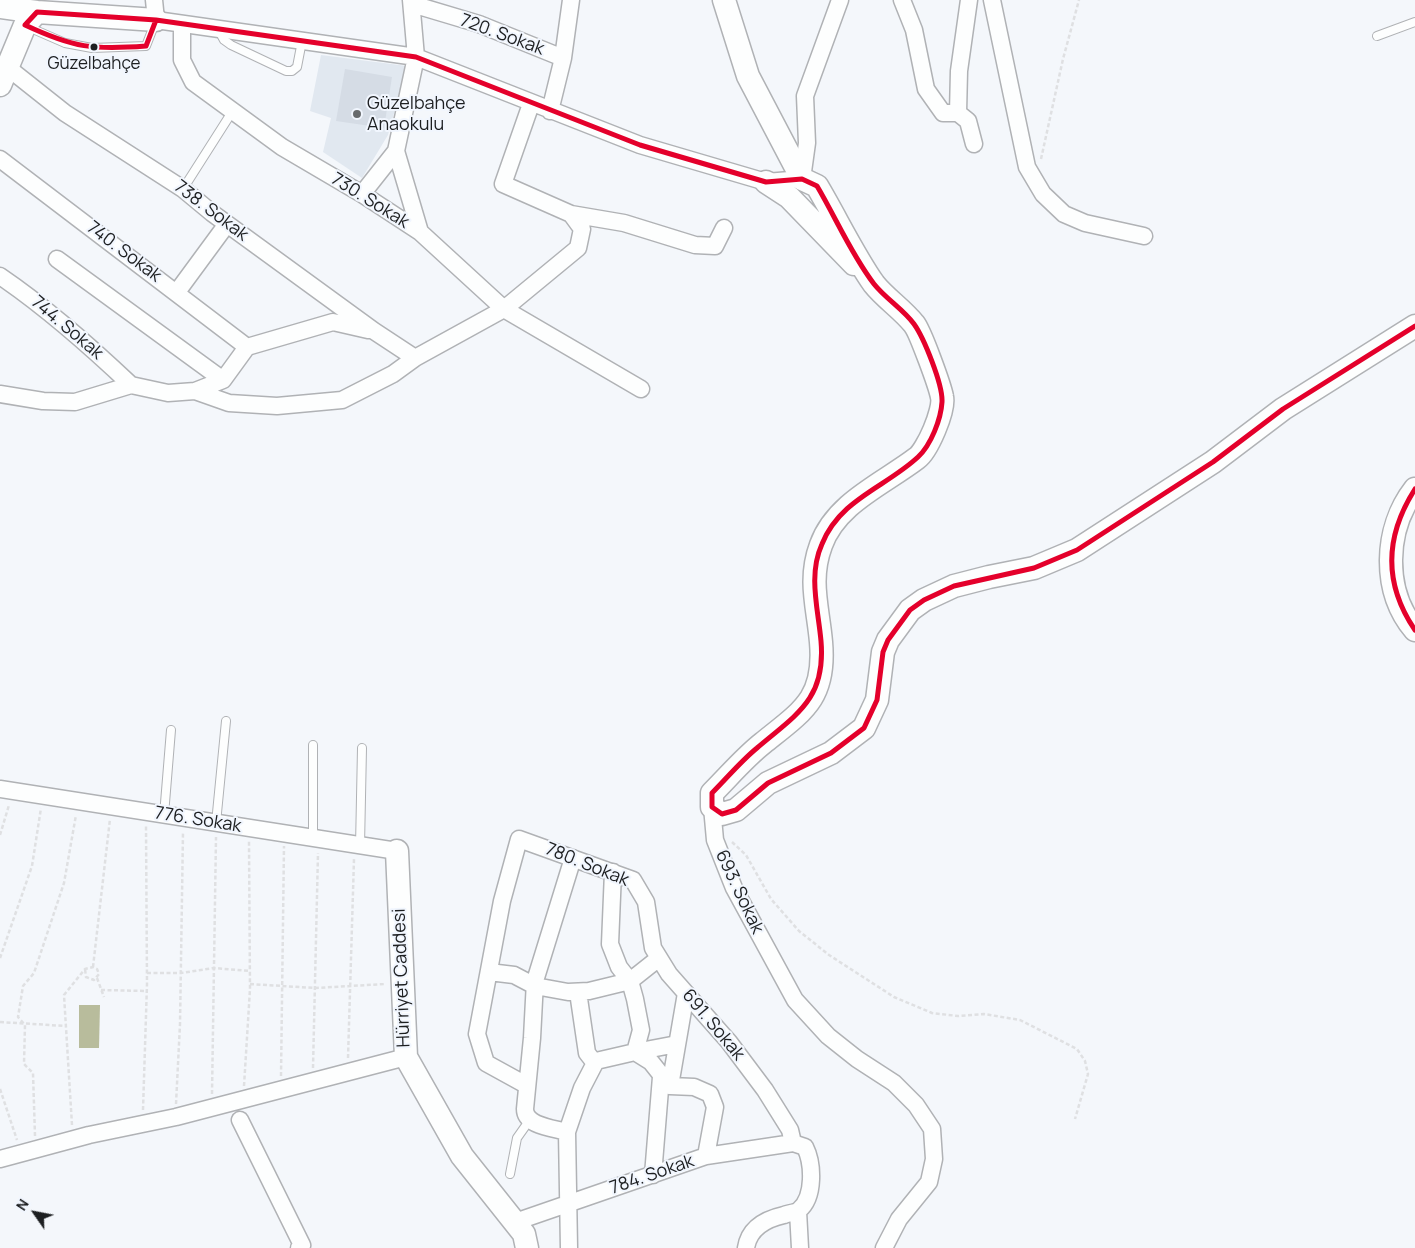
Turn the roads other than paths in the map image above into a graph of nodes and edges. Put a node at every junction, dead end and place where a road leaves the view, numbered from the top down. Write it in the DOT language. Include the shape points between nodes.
graph roads {
  1 [pos="571,0"];
  2 [pos="724,0"];
  3 [pos="840,0"];
  4 [pos="902,0"];
  5 [pos="969,0"];
  6 [pos="992,0"];
  7 [pos="411,2"];
  8 [pos="0,7"];
  9 [pos="155,10"];
  10 [pos="31,19"];
  11 [pos="1415,22"];
  12 [pos="182,24"];
  13 [pos="218,29"];
  14 [pos="1377,36"];
  15 [pos="302,41"];
  16 [pos="416,56"];
  17 [pos="563,58"];
  18 [pos="3,76"];
  19 [pos="531,104"];
  20 [pos="550,111"];
  21 [pos="232,112"];
  22 [pos="958,113"];
  23 [pos="974,144"];
  24 [pos="396,150"];
  25 [pos="0,159"];
  26 [pos="802,179"];
  27 [pos="766,182"];
  28 [pos="183,189"];
  29 [pos="362,194"];
  30 [pos="571,214"];
  31 [pos="227,224"];
  32 [pos="724,228"];
  33 [pos="420,232"];
  34 [pos="1144,236"];
  35 [pos="57,259"];
  36 [pos="0,276"];
  37 [pos="874,284"];
  38 [pos="177,292"];
  39 [pos="504,309"];
  40 [pos="1415,326"];
  41 [pos="374,331"];
  42 [pos="247,347"];
  43 [pos="415,358"];
  44 [pos="223,380"];
  45 [pos="131,385"];
  46 [pos="641,389"];
  47 [pos="195,391"];
  48 [pos="0,394"];
  49 [pos="1415,489"];
  50 [pos="1415,630"];
  51 [pos="226,721"];
  52 [pos="171,730"];
  53 [pos="313,746"];
  54 [pos="362,748"];
  55 [pos="7,790"];
  56 [pos="712,807"];
  57 [pos="164,815"];
  58 [pos="216,823"];
  59 [pos="316,838"];
  60 [pos="357,845"];
  61 [pos="397,851"];
  62 [pos="573,858"];
  63 [pos="613,872"];
  64 [pos="646,902"];
  65 [pos="659,958"];
  66 [pos="489,972"];
  67 [pos="630,981"];
  68 [pos="535,986"];
  69 [pos="578,992"];
  70 [pos="686,993"];
  71 [pos="677,1044"];
  72 [pos="635,1052"];
  73 [pos="406,1057"];
  74 [pos="596,1061"];
  75 [pos="666,1082"];
  76 [pos="526,1086"];
  77 [pos="240,1120"];
  78 [pos="529,1121"];
  79 [pos="567,1132"];
  80 [pos="793,1143"];
  81 [pos="706,1156"];
  82 [pos="0,1160"];
  83 [pos="510,1174"];
  84 [pos="653,1175"];
  85 [pos="569,1204"];
  86 [pos="798,1211"];
  87 [pos="516,1222"];
  88 [pos="299,1248"];
  89 [pos="527,1248"];
  90 [pos="568,1248"];
  91 [pos="746,1248"];
  92 [pos="800,1248"];
  93 [pos="884,1248"];
  1 -- 17 [label="street"];
  2 -- 26 [label="street" via="748,76"];
  3 -- 26 [label="street" via="805,96 807,143"];
  4 -- 22 [label="street" via="914,30 926,89 943,113"];
  5 -- 22 [label="street" via="959,71"];
  6 -- 34 [label="street" via="1027,168 1051,203 1064,214 1085,223"];
  7 -- 16 [label="street"];
  7 -- 17 [label="street, 720. Sokak" via="479,24"];
  8 -- 10 [label="street"];
  9 -- 10 [label="street"];
  9 -- 10 [label="lane" via="146,46 92,48 65,43"];
  9 -- 12 [label="street"];
  10 -- 18 [label="street"];
  11 -- 14 [label="lane"];
  12 -- 13 [label="street"];
  12 -- 21 [label="street, 730. Sokak" via="182,60 186,72 193,82"];
  13 -- 15 [label="street"];
  13 -- 15 [label="lane" via="231,45 286,71 297,66"];
  15 -- 16 [label="street"];
  16 -- 19 [label="street"];
  16 -- 24 [label="street"];
  17 -- 20 [label="street"];
  18 -- 28 [label="street, 738. Sokak"];
  19 -- 20 [label="street"];
  19 -- 30 [label="street" via="503,184"];
  20 -- 27 [label="street" via="640,145"];
  21 -- 28 [label="lane"];
  21 -- 29 [label="street, 730. Sokak" via="282,147"];
  22 -- 23 [label="street" via="968,121"];
  24 -- 29 [label="street"];
  24 -- 33 [label="street"];
  25 -- 38 [label="street, 740. Sokak"];
  26 -- 27 [label="street"];
  26 -- 37 [label="street" via="817,186"];
  27 -- 37 [label="street" via="789,197"];
  28 -- 31 [label="street, 738. Sokak"];
  29 -- 33 [label="street, 730. Sokak"];
  30 -- 32 [label="street" via="624,223 696,246 715,246"];
  30 -- 39 [label="street" via="582,229 578,248"];
  31 -- 38 [label="street"];
  31 -- 41 [label="street, 738. Sokak"];
  33 -- 39 [label="street, 730. Sokak"];
  35 -- 44 [label="street"];
  36 -- 45 [label="street, 744. Sokak" via="33,299"];
  37 -- 56 [label="street, 693. Sokak" via="915,325 943,399 930,441 919,457 836,516 816,563 813,594 821,642 819,683 804,709 791,723 762,744 712,793"];
  38 -- 42 [label="street, 740. Sokak"];
  39 -- 43 [label="street"];
  39 -- 46 [label="street, 730. Sokak"];
  40 -- 56 [label="street" via="1300,398 1213,462 1077,550 1034,568 954,586 924,600 910,610 888,640 883,652 877,700 864,728 831,753 768,783 736,810 722,814"];
  41 -- 42 [label="street" via="333,322"];
  41 -- 43 [label="street, 738. Sokak"];
  42 -- 44 [label="street"];
  43 -- 47 [label="street" via="393,374 342,400 277,406 229,403"];
  44 -- 47 [label="street"];
  45 -- 47 [label="street" via="168,393"];
  45 -- 48 [label="street" via="76,402"];
  49 -- 50 [label="street" via="1395,528 1390,561 1392,581 1403,615"];
  51 -- 58 [label="lane"];
  52 -- 57 [label="lane"];
  53 -- 59 [label="lane"];
  54 -- 60 [label="lane"];
  55 -- 57 [label="street, 776. Sokak"];
  56 -- 93 [label="street, 693. Sokak" via="715,840 734,888 795,1000 828,1036 894,1083 916,1104 932,1129 934,1159 929,1182 899,1219"];
  57 -- 58 [label="street, 776. Sokak"];
  58 -- 59 [label="street, 776. Sokak"];
  59 -- 60 [label="street, 776. Sokak"];
  60 -- 61 [label="street, 776. Sokak"];
  61 -- 73 [label="street, Hürriyet Caddesi"];
  62 -- 63 [label="street, 780. Sokak"];
  62 -- 66 [label="street, 780. Sokak" via="519,839 502,901"];
  62 -- 68 [label="street"];
  63 -- 64 [label="street, 780. Sokak" via="633,880"];
  63 -- 67 [label="street" via="610,944 619,967"];
  64 -- 65 [label="street, 691. Sokak" via="653,948"];
  65 -- 67 [label="street"];
  65 -- 70 [label="street, 691. Sokak"];
  66 -- 68 [label="street" via="514,976"];
  66 -- 76 [label="street" via="477,1034 486,1063"];
  67 -- 69 [label="street"];
  67 -- 72 [label="street" via="641,1030"];
  68 -- 69 [label="street"];
  68 -- 76 [label="street"];
  69 -- 74 [label="street" via="586,1053"];
  70 -- 71 [label="street"];
  70 -- 80 [label="street, 691. Sokak" via="765,1090 790,1130"];
  71 -- 72 [label="street"];
  71 -- 75 [label="street"];
  72 -- 74 [label="street"];
  72 -- 75 [label="street" via="651,1062"];
  73 -- 82 [label="street" via="176,1118 72,1139"];
  73 -- 87 [label="street, Hürriyet Caddesi" via="462,1156"];
  74 -- 79 [label="street" via="582,1088"];
  75 -- 81 [label="street" via="694,1087 710,1094 715,1106"];
  75 -- 84 [label="street"];
  76 -- 78 [label="street" via="525,1115"];
  77 -- 88 [label="street" via="302,1246"];
  78 -- 79 [label="street"];
  78 -- 83 [label="lane" via="517,1138"];
  79 -- 85 [label="street"];
  80 -- 81 [label="street, 784. Sokak"];
  80 -- 86 [label="street" via="805,1147 810,1162 808,1192"];
  81 -- 84 [label="street, 784. Sokak"];
  84 -- 85 [label="street, 784. Sokak"];
  85 -- 87 [label="street, 784. Sokak"];
  85 -- 90 [label="street"];
  86 -- 91 [label="street" via="772,1218 754,1229"];
  86 -- 92 [label="street"];
  87 -- 89 [label="street, Hürriyet Caddesi" via="524,1234"];
}
